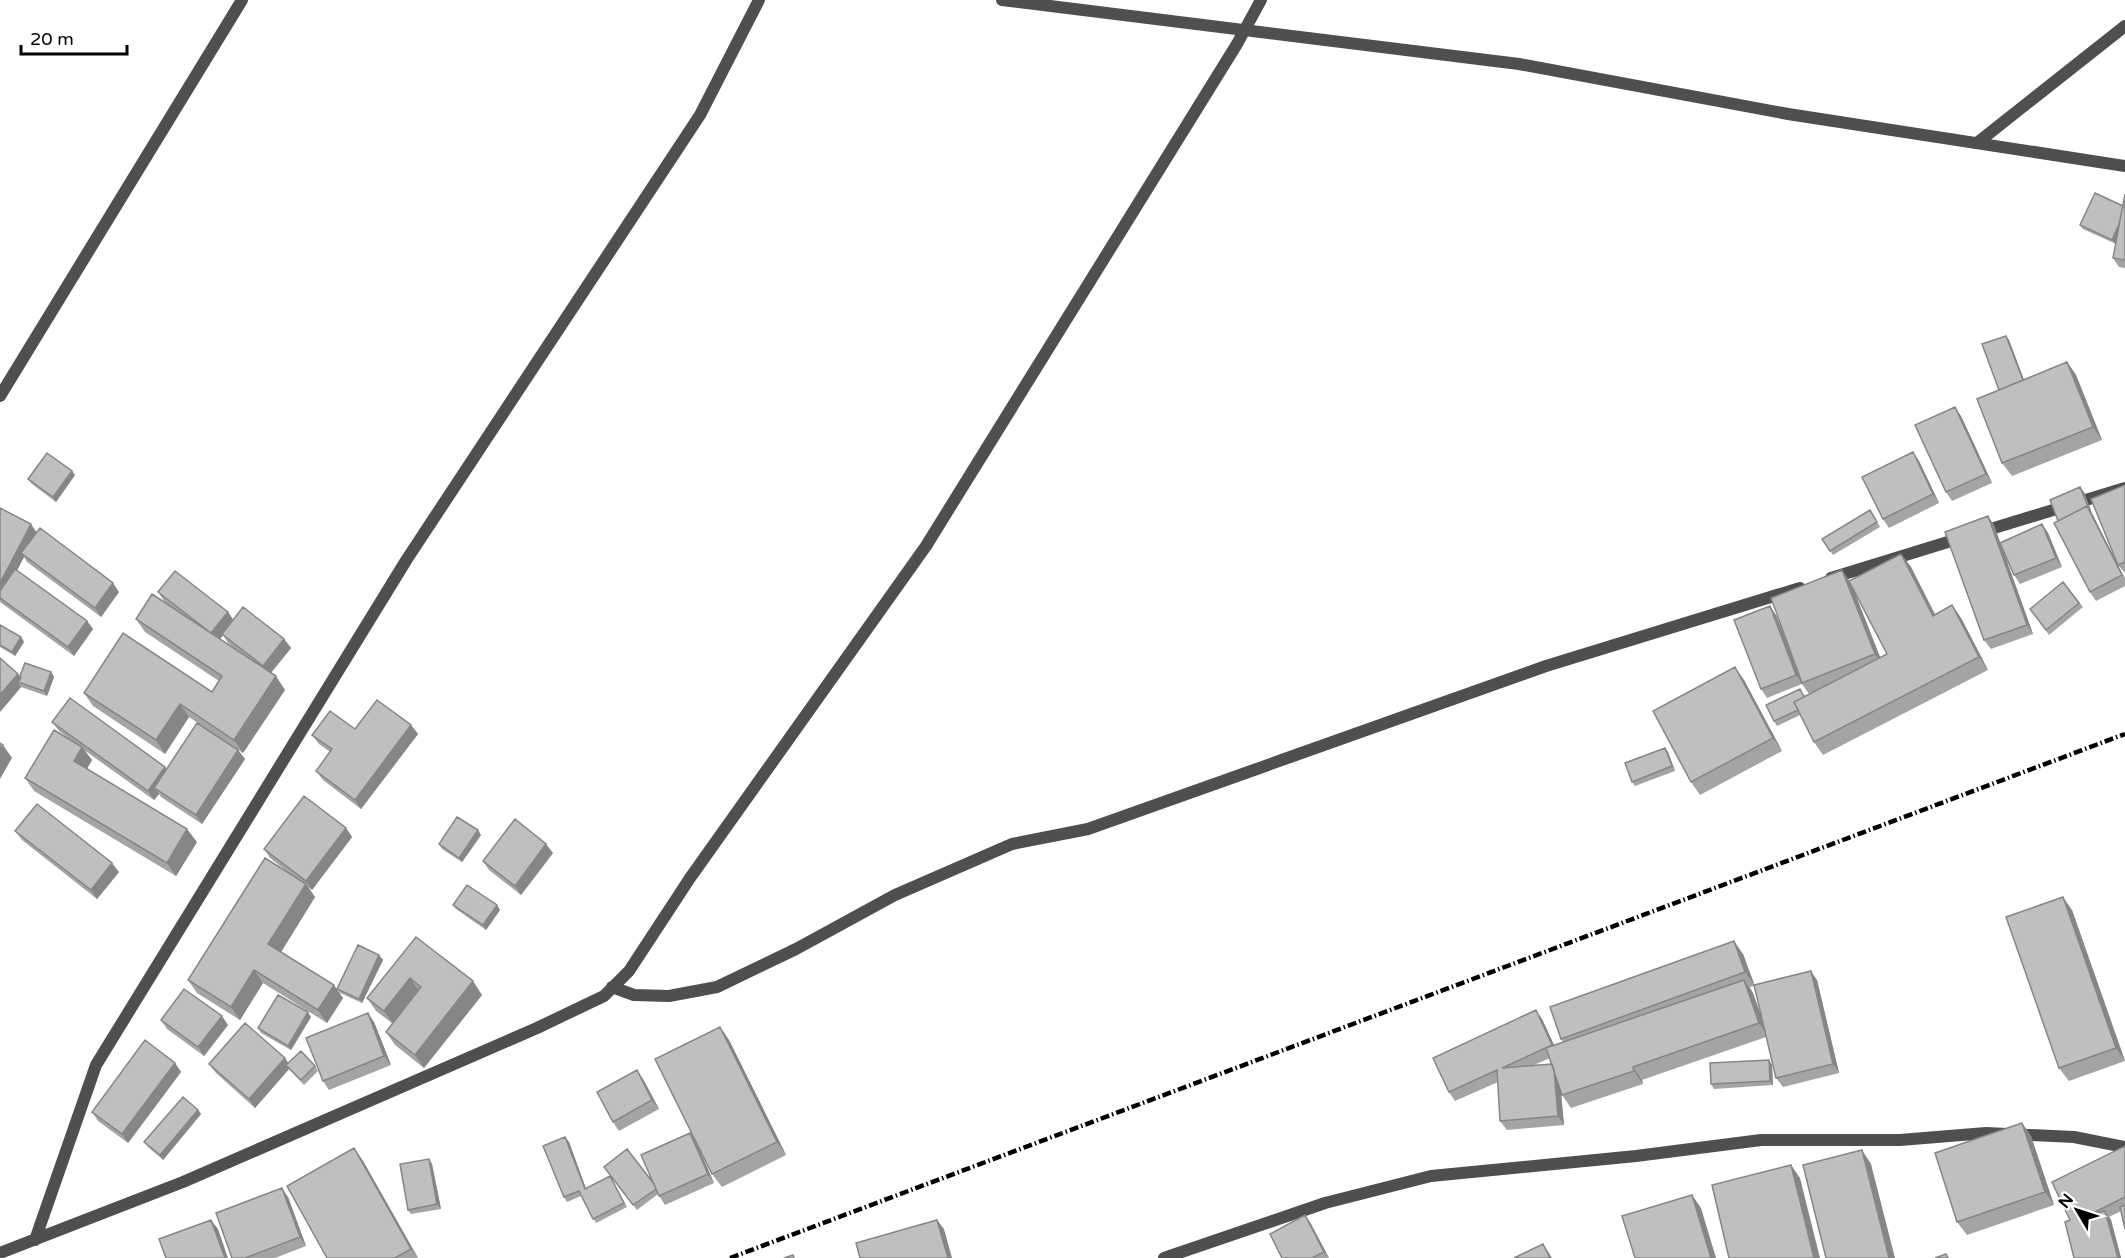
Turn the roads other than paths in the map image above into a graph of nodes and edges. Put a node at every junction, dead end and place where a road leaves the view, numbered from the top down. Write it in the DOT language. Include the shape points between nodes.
graph roads {
  1 [pos="242,0"];
  2 [pos="759,0"];
  3 [pos="1002,0"];
  4 [pos="1261,0"];
  5 [pos="2125,26"];
  6 [pos="1243,31"];
  7 [pos="1977,143"];
  8 [pos="2125,166"];
  9 [pos="0,396"];
  10 [pos="2125,488"];
  11 [pos="612,987"];
  12 [pos="2125,1147"];
  13 [pos="34,1240"];
  14 [pos="0,1253"];
  15 [pos="1164,1258"];
  1 -- 9 [label="street"];
  2 -- 13 [label="street" via="700,115 407,559 96,1065"];
  3 -- 6 [label="street"];
  4 -- 6 [label="street"];
  5 -- 7 [label="street"];
  6 -- 7 [label="street" via="1519,64 1788,114"];
  6 -- 11 [label="street" via="926,546 690,878 629,971"];
  7 -- 8 [label="street"];
  10 -- 11 [label="street" via="1546,666 1088,829 1012,844 895,895 717,987 669,996 634,996"];
  11 -- 13 [label="street" via="604,996 537,1028 183,1182"];
  12 -- 15 [label="street" via="2074,1137 1986,1133 1900,1140 1761,1140 1431,1176 1325,1203"];
  13 -- 14 [label="street"];
}
